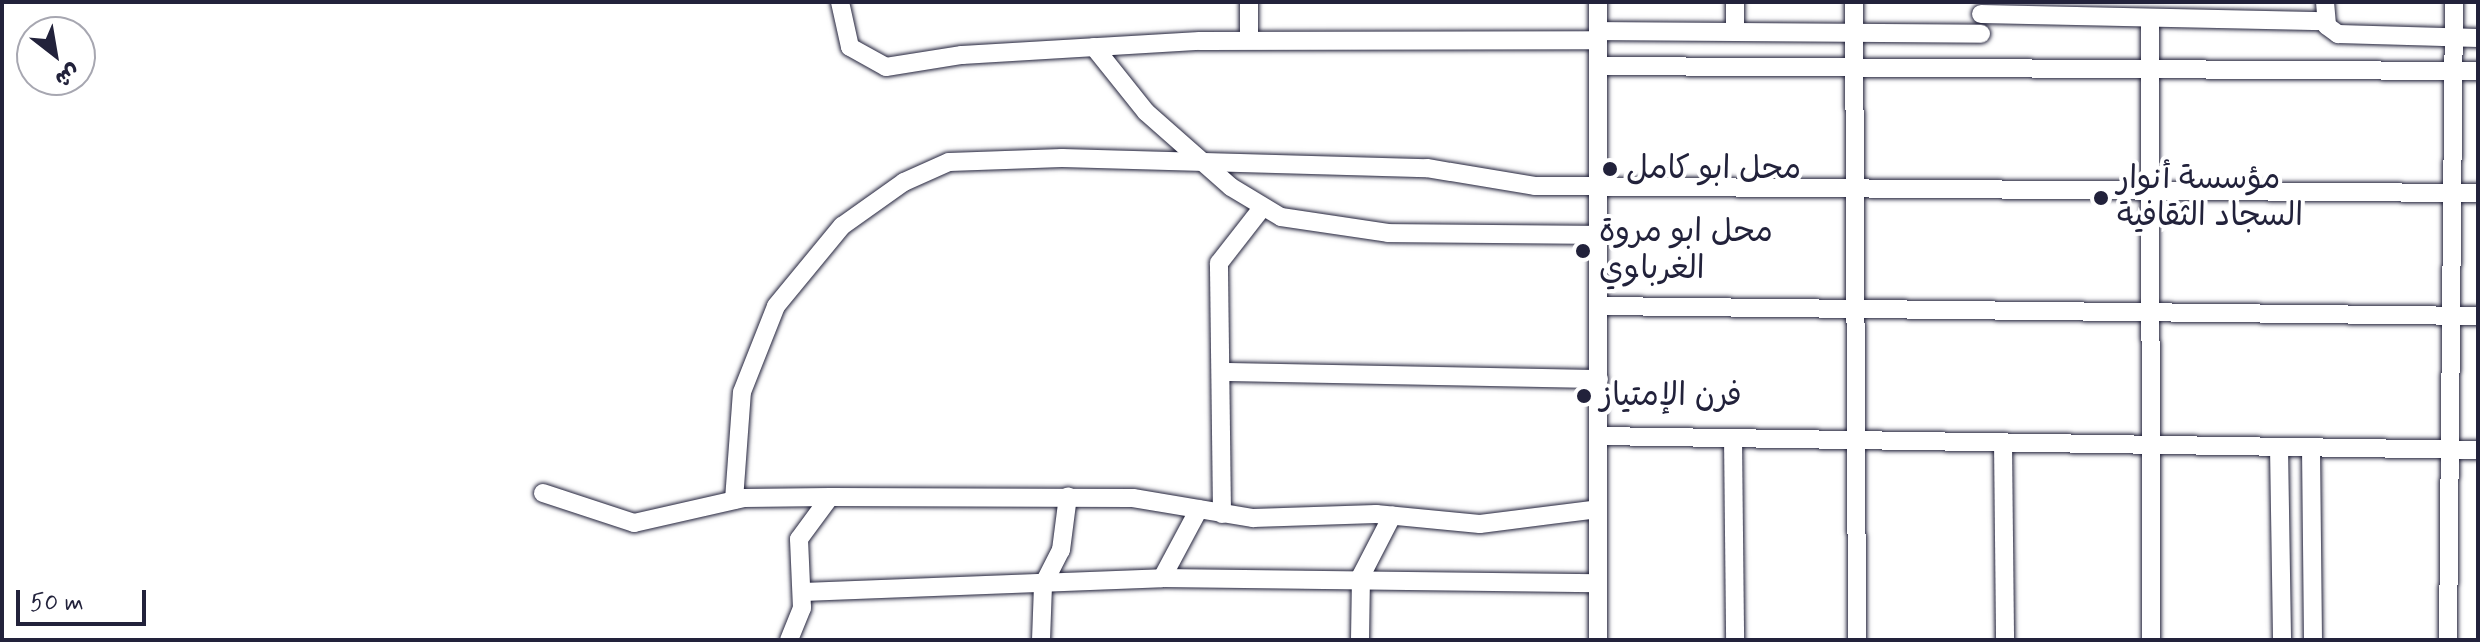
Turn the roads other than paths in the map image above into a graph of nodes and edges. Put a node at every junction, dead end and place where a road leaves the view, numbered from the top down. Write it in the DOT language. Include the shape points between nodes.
graph roads {
  1 [pos="840,2"];
  2 [pos="1249,2"];
  3 [pos="1598,2"];
  4 [pos="1735,2"];
  5 [pos="1854,2"];
  6 [pos="2325,2"];
  7 [pos="2454,2"];
  8 [pos="1981,8"];
  9 [pos="2150,18"];
  10 [pos="2325,21"];
  11 [pos="1735,32"];
  12 [pos="1854,33"];
  13 [pos="1981,34"];
  14 [pos="1598,36"];
  15 [pos="2453,38"];
  16 [pos="2478,38"];
  17 [pos="1249,40"];
  18 [pos="1094,47"];
  19 [pos="1598,66"];
  20 [pos="1854,67"];
  21 [pos="1981,68"];
  22 [pos="2150,69"];
  23 [pos="2453,71"];
  24 [pos="2478,71"];
  25 [pos="1208,164"];
  26 [pos="1598,186"];
  27 [pos="1855,188"];
  28 [pos="2151,191"];
  29 [pos="2451,193"];
  30 [pos="2478,193"];
  31 [pos="1262,208"];
  32 [pos="1598,235"];
  33 [pos="1598,306"];
  34 [pos="1855,308"];
  35 [pos="2151,311"];
  36 [pos="2449,316"];
  37 [pos="2478,316"];
  38 [pos="1224,372"];
  39 [pos="1599,379"];
  40 [pos="1598,436"];
  41 [pos="1733,438"];
  42 [pos="1856,440"];
  43 [pos="2003,443"];
  44 [pos="2152,445"];
  45 [pos="2279,447"];
  46 [pos="2311,448"];
  47 [pos="2448,450"];
  48 [pos="2478,450"];
  49 [pos="543,493"];
  50 [pos="1068,496"];
  51 [pos="830,497"];
  52 [pos="734,500"];
  53 [pos="1199,509"];
  54 [pos="1598,509"];
  55 [pos="1222,514"];
  56 [pos="1392,516"];
  57 [pos="1162,578"];
  58 [pos="1598,583"];
  59 [pos="1043,585"];
  60 [pos="1361,586"];
  61 [pos="803,592"];
  62 [pos="789,640"];
  63 [pos="1041,640"];
  64 [pos="1360,640"];
  65 [pos="1598,640"];
  66 [pos="1735,640"];
  67 [pos="1857,640"];
  68 [pos="2005,640"];
  69 [pos="2151,640"];
  70 [pos="2282,640"];
  71 [pos="2313,640"];
  72 [pos="2448,640"];
  1 -- 18 [label="street" via="850,47 886,67"];
  2 -- 17 [label="street"];
  3 -- 14 [label="street"];
  4 -- 11 [label="street"];
  5 -- 12 [label="street"];
  6 -- 10 [label="street"];
  7 -- 15 [label="street"];
  8 -- 9 [label="street"];
  8 -- 13 [label="street"];
  9 -- 10 [label="street"];
  9 -- 22 [label="street"];
  10 -- 15 [label="street" via="2341,34"];
  11 -- 12 [label="street"];
  11 -- 14 [label="street"];
  12 -- 13 [label="street"];
  12 -- 20 [label="street"];
  13 -- 21 [label="street"];
  14 -- 17 [label="street"];
  14 -- 19 [label="street"];
  15 -- 16 [label="street"];
  15 -- 23 [label="street"];
  17 -- 18 [label="street"];
  18 -- 25 [label="street" via="1122,89"];
  19 -- 20 [label="street"];
  19 -- 26 [label="street"];
  20 -- 21 [label="street"];
  20 -- 27 [label="street"];
  21 -- 22 [label="street"];
  22 -- 23 [label="street"];
  22 -- 28 [label="street"];
  23 -- 24 [label="street"];
  23 -- 29 [label="street"];
  25 -- 26 [label="street" via="1427,168 1535,186"];
  25 -- 31 [label="street"];
  25 -- 52 [label="street" via="976,158 926,171 876,201 842,226 764,326 742,392"];
  26 -- 27 [label="street"];
  26 -- 32 [label="street"];
  27 -- 28 [label="street"];
  27 -- 34 [label="street"];
  28 -- 29 [label="street"];
  28 -- 35 [label="street"];
  29 -- 30 [label="street"];
  29 -- 36 [label="street"];
  31 -- 32 [label="street" via="1388,233"];
  31 -- 38 [label="street" via="1219,263"];
  32 -- 33 [label="street"];
  33 -- 34 [label="street"];
  33 -- 39 [label="street"];
  34 -- 35 [label="street"];
  34 -- 42 [label="street"];
  35 -- 36 [label="street"];
  35 -- 44 [label="street"];
  36 -- 37 [label="street"];
  36 -- 47 [label="street"];
  38 -- 39 [label="street"];
  38 -- 55 [label="street"];
  39 -- 40 [label="street"];
  40 -- 41 [label="street"];
  40 -- 54 [label="street"];
  41 -- 42 [label="street"];
  41 -- 66 [label="street"];
  42 -- 43 [label="street"];
  42 -- 67 [label="street"];
  43 -- 44 [label="street"];
  43 -- 68 [label="street"];
  44 -- 45 [label="street"];
  44 -- 69 [label="street"];
  45 -- 46 [label="street"];
  45 -- 70 [label="street"];
  46 -- 47 [label="street"];
  46 -- 71 [label="street"];
  47 -- 48 [label="street"];
  47 -- 72 [label="street"];
  49 -- 52 [label="street" via="634,523"];
  50 -- 51 [label="street"];
  50 -- 53 [label="street"];
  50 -- 59 [label="street" via="1061,550"];
  51 -- 52 [label="street"];
  51 -- 61 [label="street" via="799,539"];
  53 -- 55 [label="street"];
  53 -- 57 [label="street"];
  54 -- 56 [label="street" via="1480,524"];
  54 -- 58 [label="street"];
  55 -- 56 [label="street"];
  56 -- 60 [label="street"];
  57 -- 59 [label="street"];
  57 -- 60 [label="street"];
  58 -- 60 [label="street"];
  58 -- 65 [label="street"];
  59 -- 61 [label="street"];
  59 -- 63 [label="street"];
  60 -- 64 [label="street"];
  61 -- 62 [label="street"];
}
